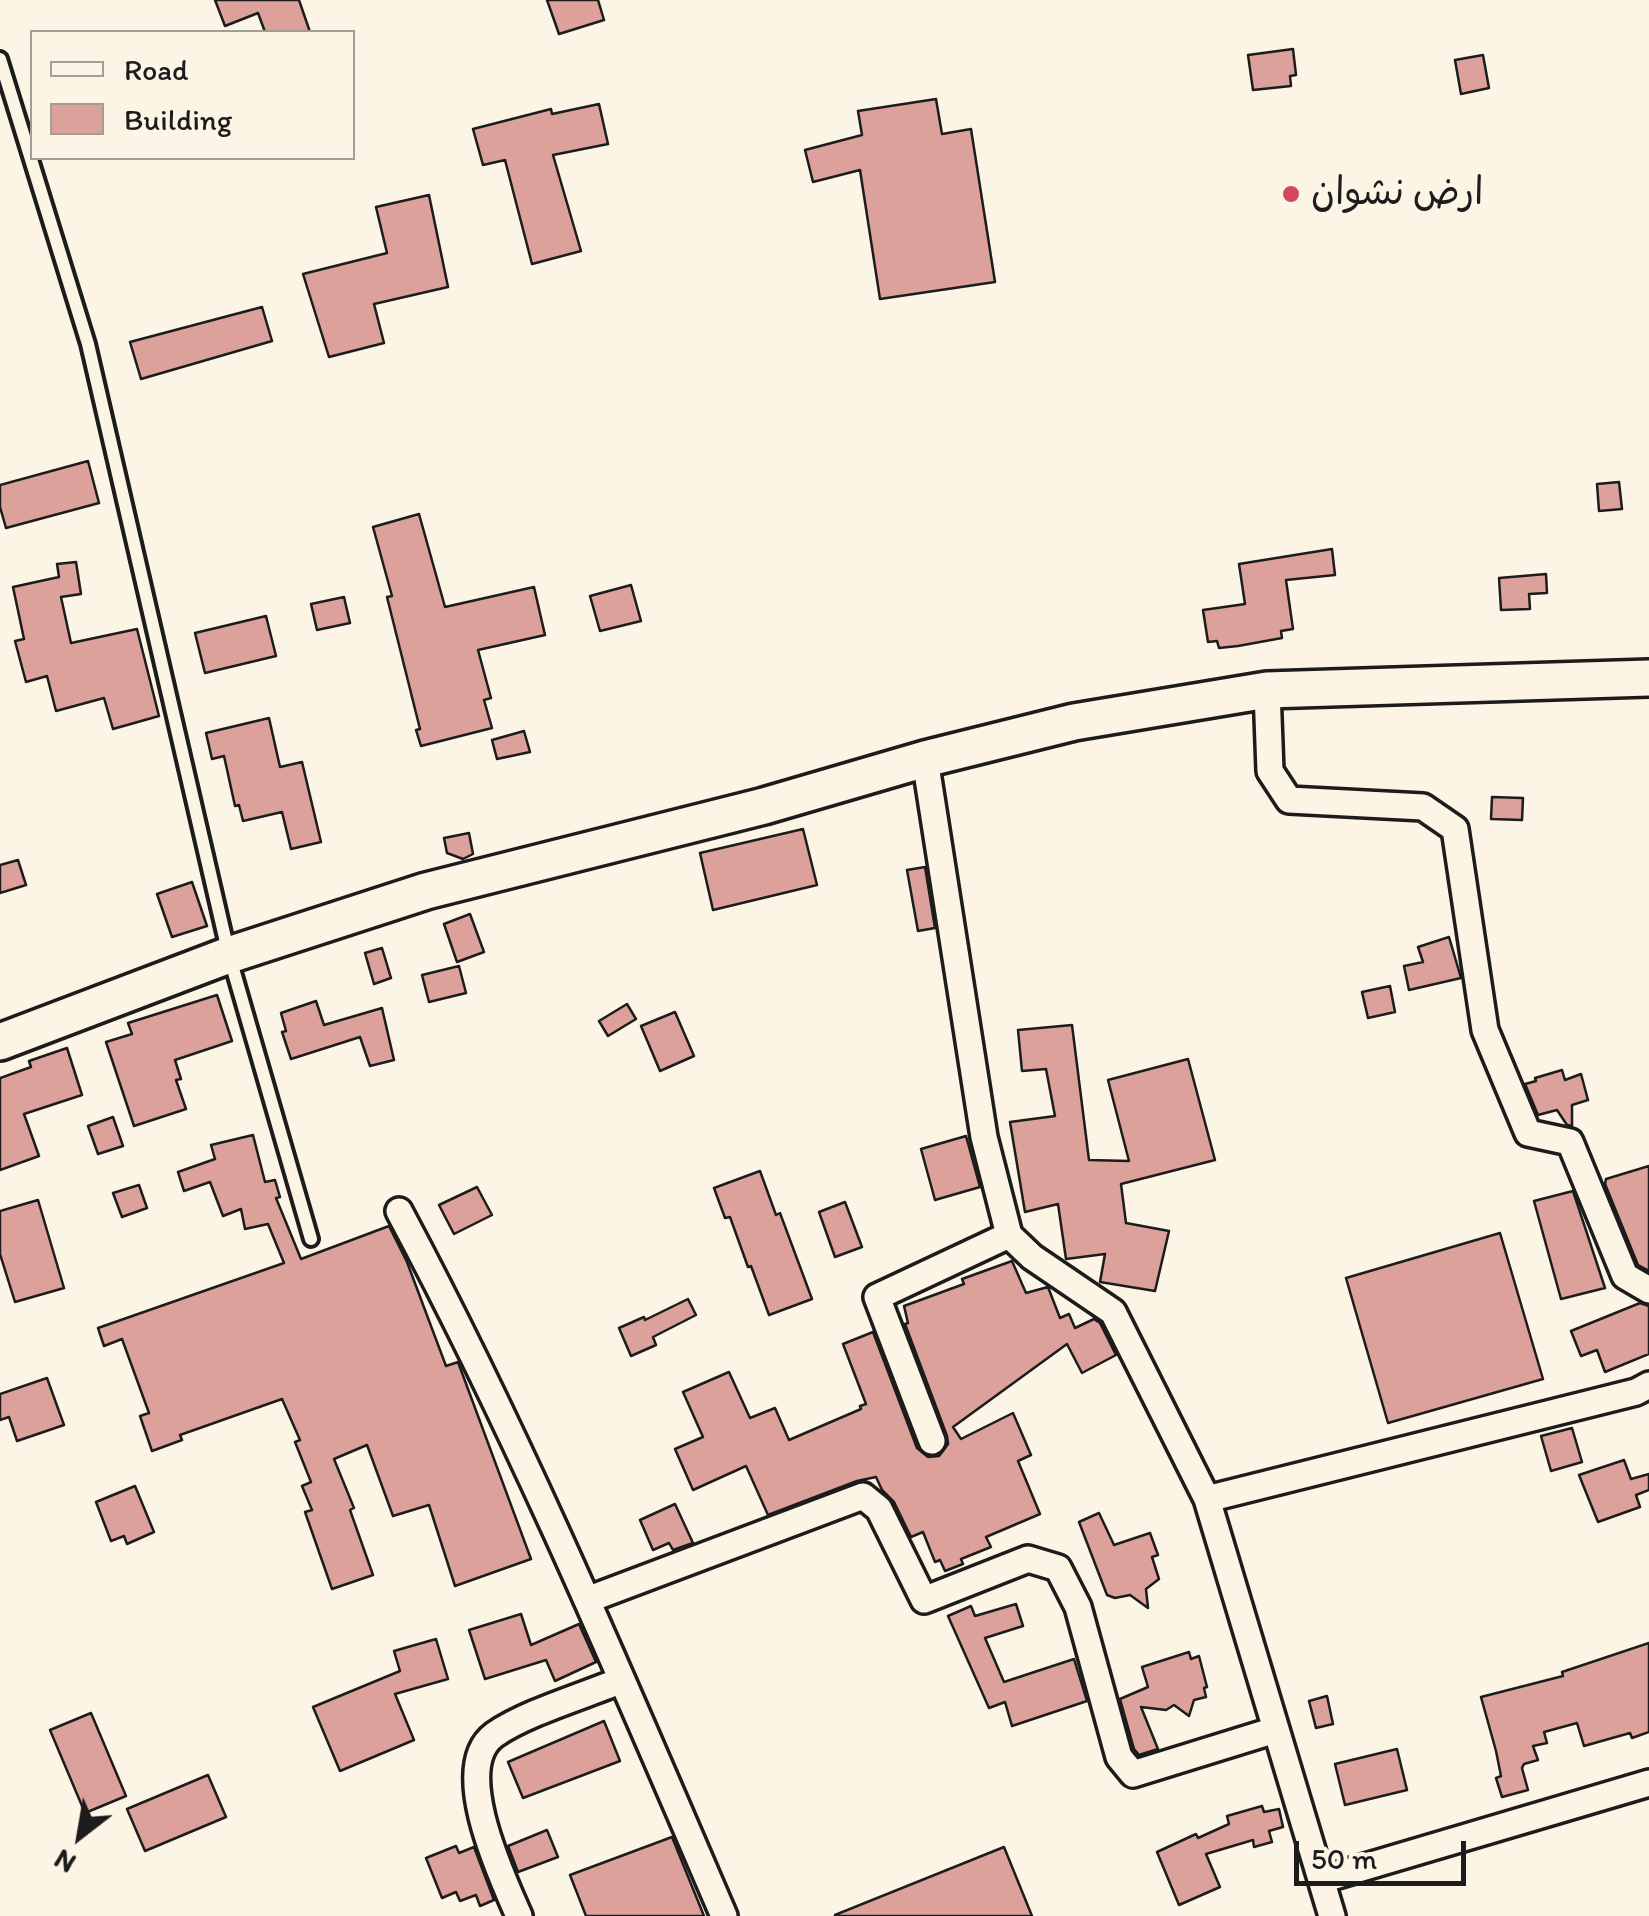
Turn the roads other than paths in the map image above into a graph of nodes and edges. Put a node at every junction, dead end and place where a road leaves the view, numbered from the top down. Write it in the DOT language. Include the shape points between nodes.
graph roads {
  1 [pos="0,60"];
  2 [pos="4,84"];
  3 [pos="1649,678"];
  4 [pos="1268,690"];
  5 [pos="925,759"];
  6 [pos="229,955"];
  7 [pos="0,1042"];
  8 [pos="399,1211"];
  9 [pos="1009,1235"];
  10 [pos="310,1239"];
  11 [pos="1649,1290"];
  12 [pos="1649,1385"];
  13 [pos="932,1441"];
  14 [pos="1207,1499"];
  15 [pos="587,1600"];
  16 [pos="622,1680"];
  17 [pos="1275,1730"];
  18 [pos="1649,1783"];
  19 [pos="1321,1880"];
  20 [pos="519,1916"];
  21 [pos="724,1916"];
  22 [pos="1332,1916"];
  1 -- 2 [label="lane"];
  2 -- 6 [label="lane" via="88,344"];
  3 -- 4 [label="street"];
  4 -- 5 [label="street" via="1074,722"];
  4 -- 11 [label="street" via="1270,771 1289,800 1422,807 1455,829 1485,1030 1520,1116 1528,1133 1570,1142 1625,1276"];
  5 -- 6 [label="street" via="426,891"];
  5 -- 9 [label="street" via="984,1138"];
  6 -- 7 [label="street"];
  6 -- 10 [label="lane"];
  8 -- 15 [label="street"];
  9 -- 13 [label="street" via="877,1297"];
  9 -- 14 [label="street" via="1113,1312"];
  12 -- 14 [label="street"];
  14 -- 17 [label="street"];
  15 -- 16 [label="street"];
  15 -- 17 [label="street" via="863,1496 879,1509 924,1600 1028,1559 1058,1568 1078,1607 1118,1757 1133,1774"];
  16 -- 20 [label="street" via="514,1724 491,1737 478,1758 490,1850"];
  16 -- 21 [label="street"];
  17 -- 19 [label="street"];
  18 -- 19 [label="street"];
  19 -- 22 [label="street"];
}
